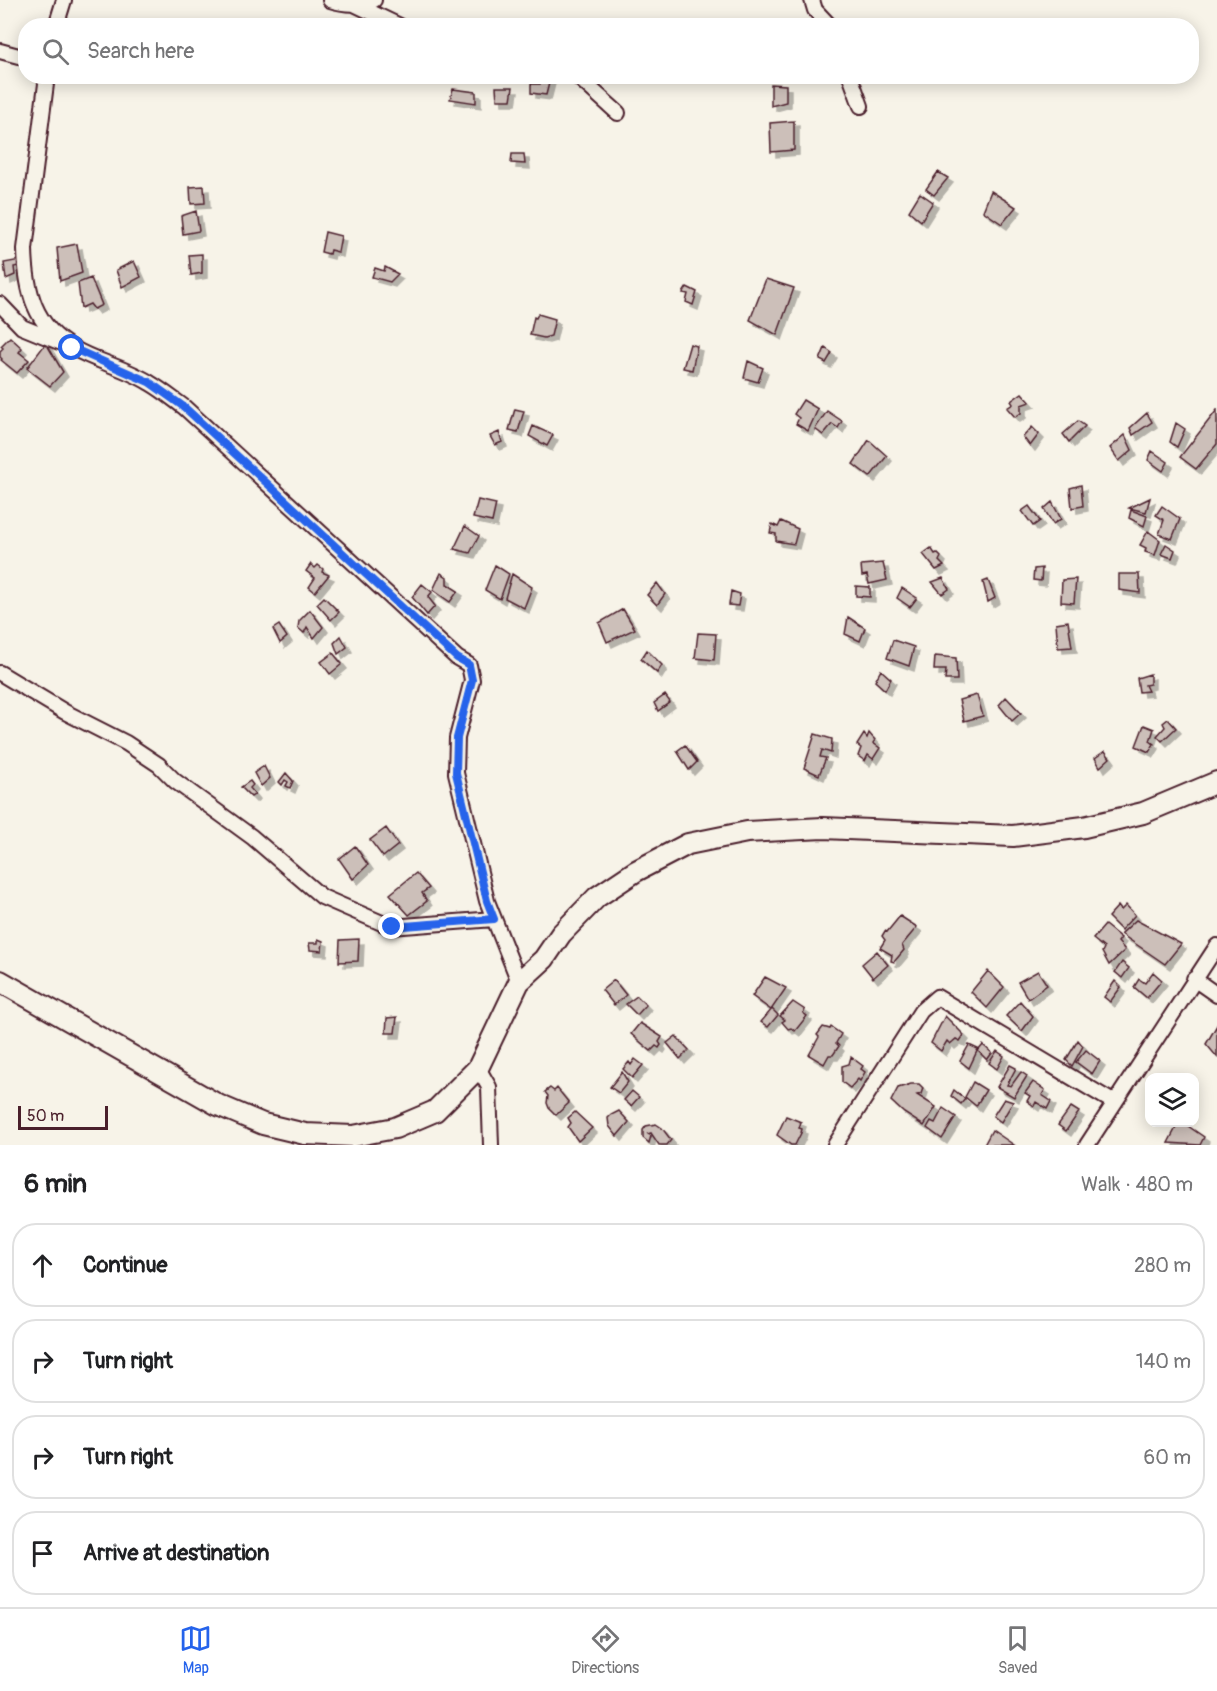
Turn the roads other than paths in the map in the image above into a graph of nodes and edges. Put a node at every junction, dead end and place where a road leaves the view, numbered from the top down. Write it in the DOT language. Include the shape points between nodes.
graph roads {
  1 [pos="64,0"];
  2 [pos="330,0"];
  3 [pos="374,0"];
  4 [pos="812,0"];
  5 [pos="354,4"];
  6 [pos="58,18"];
  7 [pos="383,18"];
  8 [pos="822,18"];
  9 [pos="0,51"];
  10 [pos="18,56"];
  11 [pos="45,84"];
  12 [pos="586,84"];
  13 [pos="853,84"];
  14 [pos="861,105"];
  15 [pos="618,113"];
  16 [pos="0,304"];
  17 [pos="72,348"];
  18 [pos="0,673"];
  19 [pos="1217,782"];
  20 [pos="494,919"];
  21 [pos="1217,946"];
  22 [pos="1194,979"];
  23 [pos="0,981"];
  24 [pos="519,982"];
  25 [pos="1217,995"];
  26 [pos="478,1068"];
  27 [pos="1113,1102"];
  28 [pos="494,1144"];
  29 [pos="835,1145"];
  30 [pos="1087,1145"];
  1 -- 6 [label="street"];
  2 -- 5 [label="street"];
  3 -- 5 [label="street"];
  4 -- 8 [label="street"];
  5 -- 7 [label="street"];
  9 -- 10 [label="street"];
  11 -- 17 [label="street" via="25,249 26,277 37,314"];
  12 -- 15 [label="street"];
  13 -- 14 [label="street"];
  16 -- 17 [label="street" via="22,327"];
  17 -- 20 [label="street" via="149,382 184,407 448,651 469,665 472,680 457,738 456,773"];
  18 -- 20 [label="street" via="159,765 322,897 392,927"];
  19 -- 24 [label="highway" via="1143,813 1084,827 1013,836 823,828 747,832 688,844 636,870 597,897"];
  20 -- 24 [label="street"];
  21 -- 22 [label="street"];
  22 -- 25 [label="street"];
  22 -- 27 [label="street"];
  23 -- 26 [label="highway" via="218,1105 263,1124 305,1134 353,1136 394,1128 435,1111"];
  24 -- 26 [label="highway"];
  26 -- 28 [label="street" via="489,1086"];
  27 -- 29 [label="street" via="937,997 921,1011"];
  27 -- 30 [label="street"];
}
